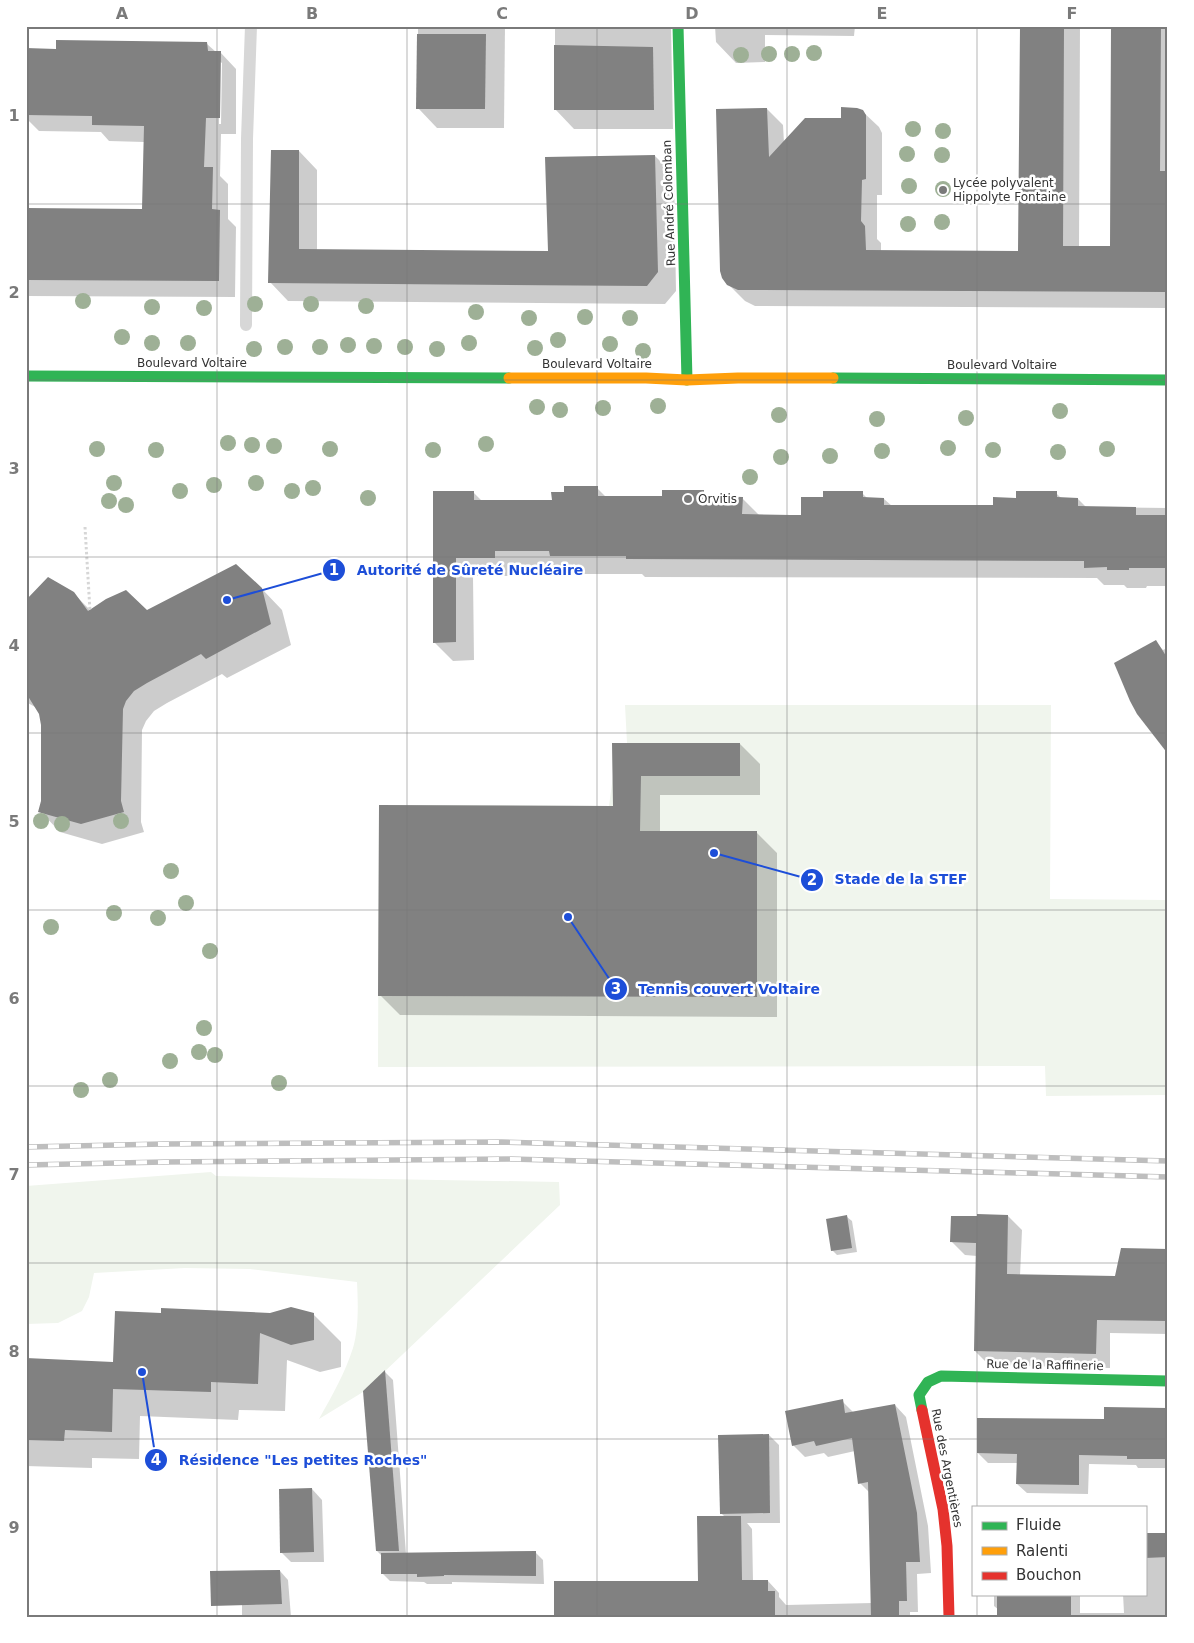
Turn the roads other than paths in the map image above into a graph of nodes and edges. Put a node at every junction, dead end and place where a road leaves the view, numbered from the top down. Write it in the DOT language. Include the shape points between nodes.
graph roads {
  1 [pos="251,26"];
  2 [pos="678,26"];
  3 [pos="246,325"];
  4 [pos="26,376"];
  5 [pos="687,380"];
  6 [pos="1168,380"];
  7 [pos="1168,1381"];
  8 [pos="924,1385"];
  9 [pos="949,1617"];
  1 -- 3 [label="lane"];
  2 -- 5 [label="street, Rue André Colomban"];
  4 -- 5 [label="street, Boulevard Voltaire"];
  5 -- 6 [label="street, Boulevard Voltaire"];
  7 -- 8 [label="street, Rue de la Raffinerie" via="941,1376 931,1378"];
  8 -- 9 [label="street, Rue des Argentières" via="919,1396 943,1510"];
}
